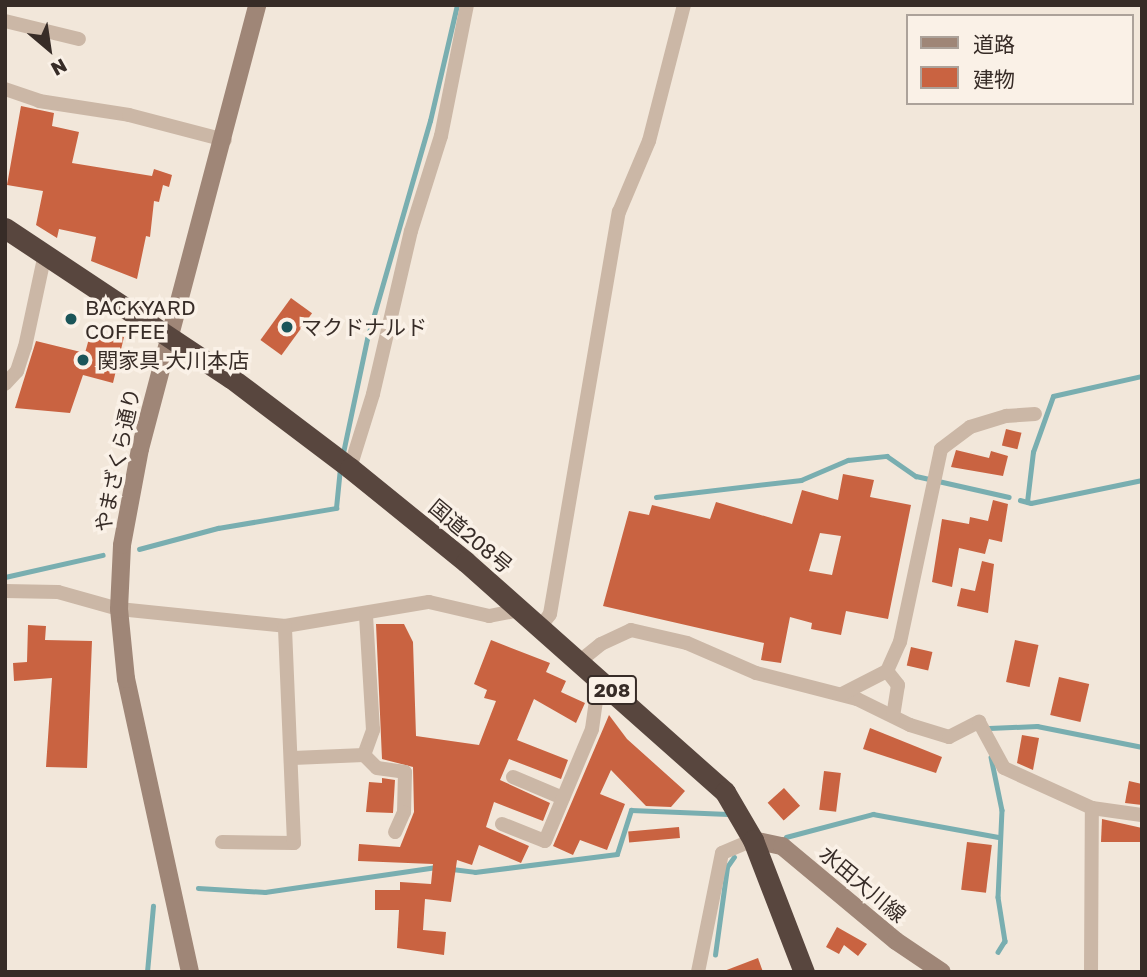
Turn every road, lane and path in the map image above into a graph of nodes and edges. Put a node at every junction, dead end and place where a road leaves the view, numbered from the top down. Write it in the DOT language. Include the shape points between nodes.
graph roads {
  1 [pos="257,5"];
  2 [pos="467,5"];
  3 [pos="684,5"];
  4 [pos="5,21"];
  5 [pos="79,39"];
  6 [pos="5,89"];
  7 [pos="225,140"];
  8 [pos="5,228"];
  9 [pos="45,254"];
  10 [pos="169,337"];
  11 [pos="5,384"];
  12 [pos="1035,414"];
  13 [pos="342,462"];
  14 [pos="5,591"];
  15 [pos="119,608"];
  16 [pos="521,610"];
  17 [pos="366,614"];
  18 [pos="285,626"];
  19 [pos="540,627"];
  20 [pos="580,661"];
  21 [pos="887,671"];
  22 [pos="599,679"];
  23 [pos="842,694"];
  24 [pos="893,716"];
  25 [pos="364,755"];
  26 [pos="293,758"];
  27 [pos="513,777"];
  28 [pos="563,798"];
  29 [pos="1092,808"];
  30 [pos="1142,815"];
  31 [pos="502,824"];
  32 [pos="395,832"];
  33 [pos="753,840"];
  34 [pos="222,842"];
  35 [pos="190,972"];
  36 [pos="698,972"];
  37 [pos="804,972"];
  38 [pos="942,972"];
  39 [pos="1091,972"];
  1 -- 7 [label="street, やまざくら通り"];
  2 -- 13 [label="street" via="441,136 411,231 376,382"];
  3 -- 19 [label="street" via="649,141 619,212 550,614"];
  4 -- 5 [label="street"];
  6 -- 7 [label="street" via="39,101 129,115"];
  7 -- 10 [label="street, やまざくら通り"];
  8 -- 9 [label="highway, 国道208号 / 208"];
  9 -- 10 [label="highway, 国道208号 / 208"];
  9 -- 11 [label="street" via="25,347"];
  10 -- 13 [label="highway, 国道208号 / 208"];
  10 -- 15 [label="street, やまざくら通り" via="128,498"];
  12 -- 21 [label="street" via="1006,416 970,427 941,449 900,642"];
  13 -- 16 [label="highway, 国道208号 / 208"];
  14 -- 15 [label="street" via="58,592"];
  15 -- 18 [label="street"];
  15 -- 35 [label="street, やまざくら通り" via="126,679"];
  16 -- 17 [label="street" via="489,616 429,602"];
  16 -- 19 [label="highway, 国道208号 / 208"];
  17 -- 18 [label="street"];
  17 -- 25 [label="street" via="373,730"];
  18 -- 26 [label="street"];
  19 -- 20 [label="highway, 国道208号 / 208"];
  20 -- 22 [label="highway, 国道208号 / 208"];
  20 -- 23 [label="street" via="601,644 631,630 687,643 756,673"];
  21 -- 23 [label="street"];
  21 -- 24 [label="street" via="898,685"];
  22 -- 28 [label="street" via="592,729"];
  22 -- 33 [label="highway, 国道208号 / 208" via="725,792"];
  23 -- 24 [label="street"];
  24 -- 29 [label="street" via="949,737 979,722 1004,768"];
  25 -- 26 [label="street"];
  25 -- 32 [label="street" via="377,768 405,772 404,812"];
  26 -- 34 [label="street" via="294,843"];
  27 -- 28 [label="street"];
  28 -- 31 [label="street" via="545,841"];
  29 -- 30 [label="street"];
  29 -- 39 [label="street"];
  33 -- 36 [label="street" via="722,853"];
  33 -- 37 [label="highway, 国道208号 / 208"];
  33 -- 38 [label="street, 水田大川線" via="782,846 896,941"];
}
